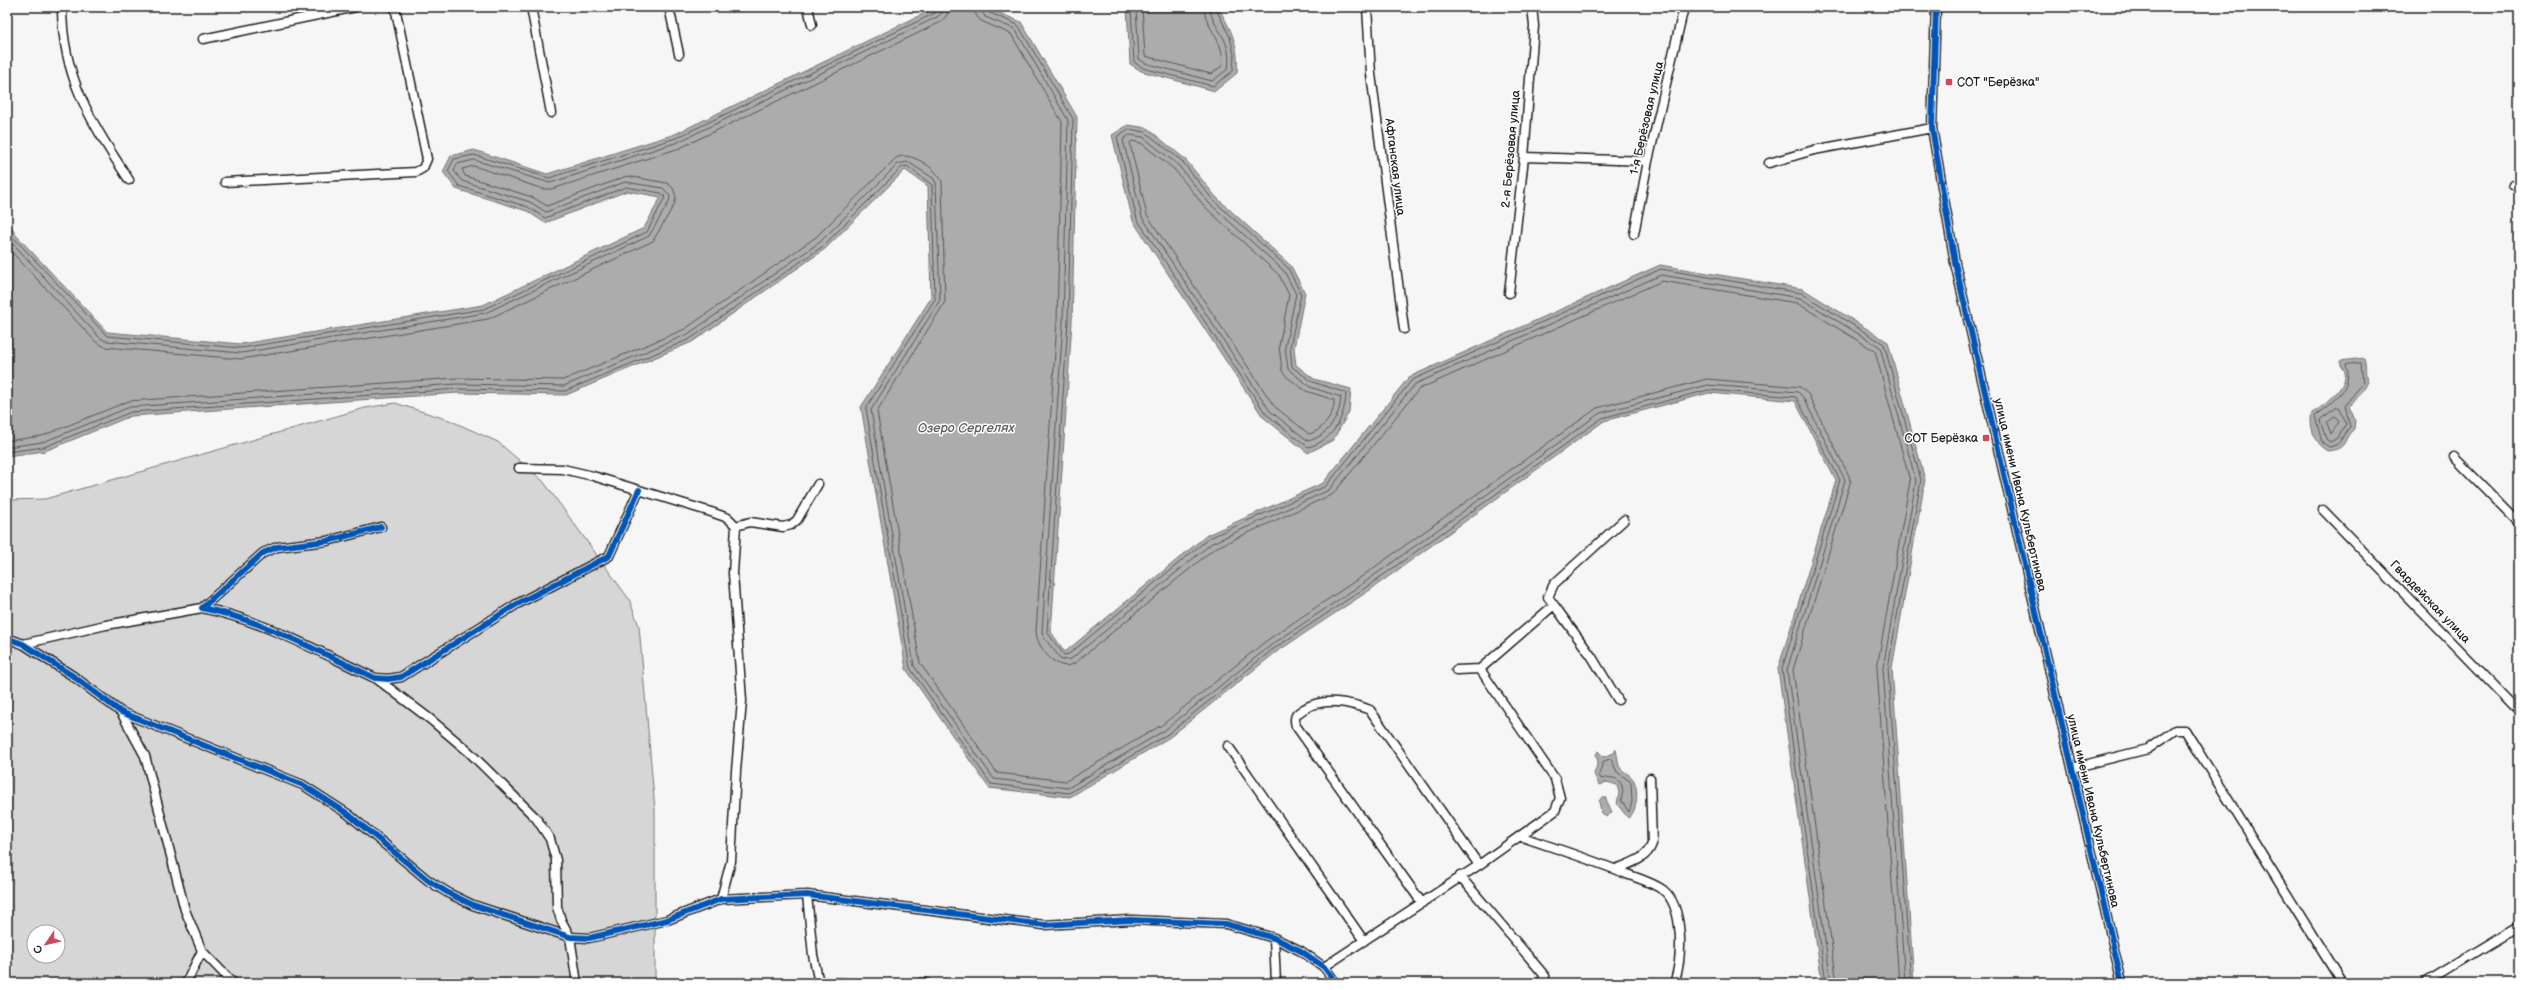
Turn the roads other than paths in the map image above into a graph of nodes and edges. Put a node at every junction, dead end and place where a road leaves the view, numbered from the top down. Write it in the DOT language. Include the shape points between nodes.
graph roads {
  1 [pos="62,7"];
  2 [pos="356,7"];
  3 [pos="395,7"];
  4 [pos="531,7"];
  5 [pos="669,7"];
  6 [pos="808,7"];
  7 [pos="1367,7"];
  8 [pos="1532,7"];
  9 [pos="1684,7"];
  10 [pos="1936,7"];
  11 [pos="812,25"];
  12 [pos="203,39"];
  13 [pos="679,54"];
  14 [pos="551,113"];
  15 [pos="1932,128"];
  16 [pos="1524,157"];
  17 [pos="1648,161"];
  18 [pos="1769,163"];
  19 [pos="129,180"];
  20 [pos="225,182"];
  21 [pos="1634,234"];
  22 [pos="1509,293"];
  23 [pos="1404,329"];
  24 [pos="2454,457"];
  25 [pos="518,468"];
  26 [pos="818,484"];
  27 [pos="639,490"];
  28 [pos="2323,510"];
  29 [pos="1624,520"];
  30 [pos="2519,522"];
  31 [pos="736,526"];
  32 [pos="381,527"];
  33 [pos="1554,605"];
  34 [pos="202,608"];
  35 [pos="7,638"];
  36 [pos="23,644"];
  37 [pos="1480,669"];
  38 [pos="1456,670"];
  39 [pos="375,678"];
  40 [pos="1618,700"];
  41 [pos="121,712"];
  42 [pos="2519,712"];
  43 [pos="1228,746"];
  44 [pos="2072,768"];
  45 [pos="1650,778"];
  46 [pos="1520,836"];
  47 [pos="1479,865"];
  48 [pos="1616,869"];
  49 [pos="1460,876"];
  50 [pos="807,895"];
  51 [pos="722,899"];
  52 [pos="1422,903"];
  53 [pos="2519,926"];
  54 [pos="570,937"];
  55 [pos="1274,938"];
  56 [pos="1364,941"];
  57 [pos="202,951"];
  58 [pos="1324,967"];
  59 [pos="186,983"];
  60 [pos="233,983"];
  61 [pos="577,983"];
  62 [pos="818,983"];
  63 [pos="843,983"];
  64 [pos="920,983"];
  65 [pos="926,983"];
  66 [pos="1276,983"];
  67 [pos="1336,983"];
  68 [pos="1540,983"];
  69 [pos="1674,983"];
  70 [pos="2122,983"];
  71 [pos="2342,983"];
  72 [pos="2424,983"];
  1 -- 19 [label="street" via="68,67 92,123"];
  2 -- 12 [label="street"];
  3 -- 20 [label="street" via="427,159 423,168 416,172"];
  4 -- 14 [label="street"];
  5 -- 13 [label="street"];
  6 -- 11 [label="street"];
  7 -- 23 [label="street, Афганская улица" via="1371,74"];
  8 -- 16 [label="street, 2-я Берёзовая улица" via="1534,26"];
  9 -- 17 [label="street, 1-я Берёзовая улица"];
  10 -- 15 [label="street, улица имени Ивана Кульбертинова"];
  15 -- 18 [label="street" via="1814,150"];
  15 -- 44 [label="street, улица имени Ивана Кульбертинова" via="1955,263"];
  16 -- 17 [label="street"];
  16 -- 22 [label="street, 2-я Берёзовая улица"];
  17 -- 21 [label="street, 1-я Берёзовая улица"];
  24 -- 30 [label="street"];
  25 -- 27 [label="street" via="563,470"];
  26 -- 31 [label="street" via="797,520 791,525 783,527 750,522"];
  27 -- 31 [label="street" via="728,518"];
  27 -- 39 [label="street" via="609,556 517,604 401,677"];
  28 -- 42 [label="street, Гвардейская улица"];
  29 -- 33 [label="street" via="1554,584 1548,597"];
  31 -- 51 [label="street" via="733,573 742,700 732,861"];
  32 -- 34 [label="street" via="327,542 277,547 263,553"];
  33 -- 37 [label="street"];
  33 -- 40 [label="street" via="1592,657"];
  34 -- 36 [label="street" via="106,625"];
  34 -- 39 [label="street" via="256,623"];
  35 -- 36 [label="street"];
  36 -- 41 [label="street" via="73,676"];
  37 -- 38 [label="street"];
  37 -- 46 [label="street" via="1555,779 1560,798 1555,811"];
  39 -- 54 [label="street" via="430,718 536,818 550,839 556,860 557,907 560,920"];
  41 -- 54 [label="street" via="303,785 348,814 450,894"];
  41 -- 57 [label="street" via="145,756 185,910"];
  43 -- 56 [label="street"];
  44 -- 70 [label="street, улица имени Ивана Кульбертинова"];
  44 -- 71 [label="street" via="2135,754 2148,749 2175,730 2185,730"];
  45 -- 48 [label="street" via="1652,844 1649,852 1640,859"];
  46 -- 47 [label="street"];
  46 -- 48 [label="street"];
  47 -- 49 [label="street"];
  47 -- 52 [label="street" via="1370,710 1359,706 1313,703 1297,714 1294,719 1296,726"];
  48 -- 69 [label="street" via="1664,891 1675,904 1679,922 1679,952"];
  49 -- 52 [label="street"];
  49 -- 68 [label="street" via="1545,976"];
  50 -- 51 [label="street"];
  50 -- 55 [label="street" via="1044,925 1131,920 1226,924"];
  50 -- 62 [label="street"];
  51 -- 54 [label="street" via="667,920 589,938"];
  52 -- 56 [label="street"];
  53 -- 72 [label="street"];
  54 -- 61 [label="street"];
  55 -- 58 [label="street" via="1301,951"];
  55 -- 66 [label="street"];
  56 -- 58 [label="street"];
  57 -- 59 [label="street"];
  57 -- 60 [label="street"];
  58 -- 67 [label="street"];
  62 -- 63 [label="street"];
  64 -- 65 [label="street"];
}
